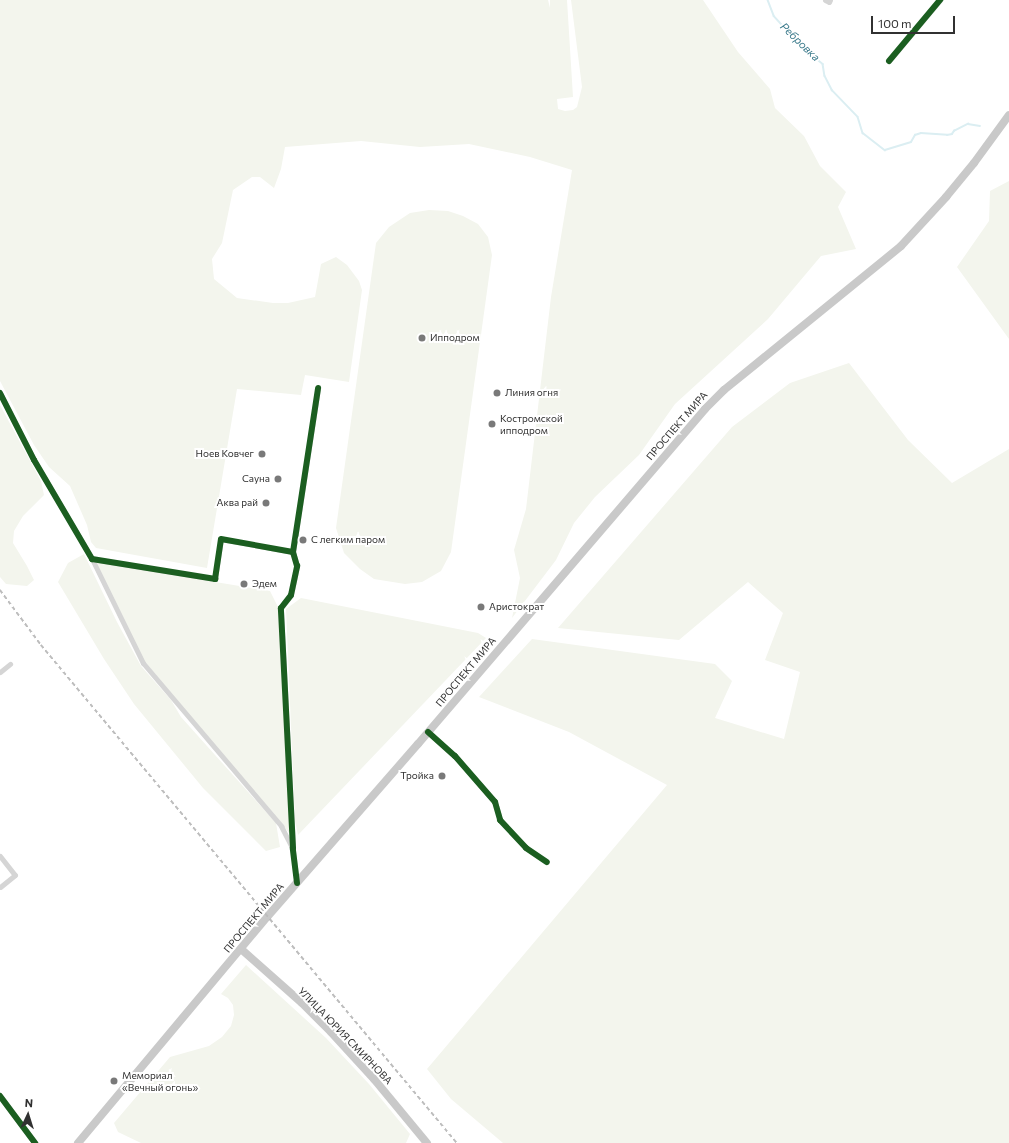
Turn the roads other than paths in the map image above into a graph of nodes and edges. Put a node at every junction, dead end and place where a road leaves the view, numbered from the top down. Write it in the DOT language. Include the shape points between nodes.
graph roads {
  1 [pos="940,0"];
  2 [pos="889,61"];
  3 [pos="1009,115"];
  4 [pos="318,388"];
  5 [pos="0,393"];
  6 [pos="293,552"];
  7 [pos="92,559"];
  8 [pos="10,664"];
  9 [pos="0,672"];
  10 [pos="428,732"];
  11 [pos="293,848"];
  12 [pos="0,856"];
  13 [pos="547,862"];
  14 [pos="297,883"];
  15 [pos="0,887"];
  16 [pos="241,949"];
  17 [pos="0,1096"];
  18 [pos="33,1142"];
  19 [pos="39,1143"];
  20 [pos="78,1143"];
  21 [pos="427,1143"];
  1 -- 2 [label="street"];
  3 -- 10 [label="main road, ПРОСПЕКТ МИРА" via="946,197 901,246 724,390"];
  4 -- 6 [label="street"];
  5 -- 7 [label="street" via="34,460"];
  6 -- 7 [label="street" via="221,539 215,579"];
  6 -- 11 [label="street" via="297,566 292,595 281,608"];
  7 -- 11 [label="street" via="143,663 281,826"];
  8 -- 9 [label="street"];
  10 -- 13 [label="street" via="455,756 495,802 500,820 526,848"];
  10 -- 14 [label="main road, ПРОСПЕКТ МИРА"];
  11 -- 14 [label="street"];
  12 -- 15 [label="street" via="15,875"];
  14 -- 16 [label="main road, ПРОСПЕКТ МИРА"];
  16 -- 20 [label="main road, ПРОСПЕКТ МИРА"];
  16 -- 21 [label="main road, УЛИЦА ЮРИЯ СМИРНОВА" via="331,1032"];
  17 -- 18 [label="street"];
  18 -- 19 [label="street"];
}
